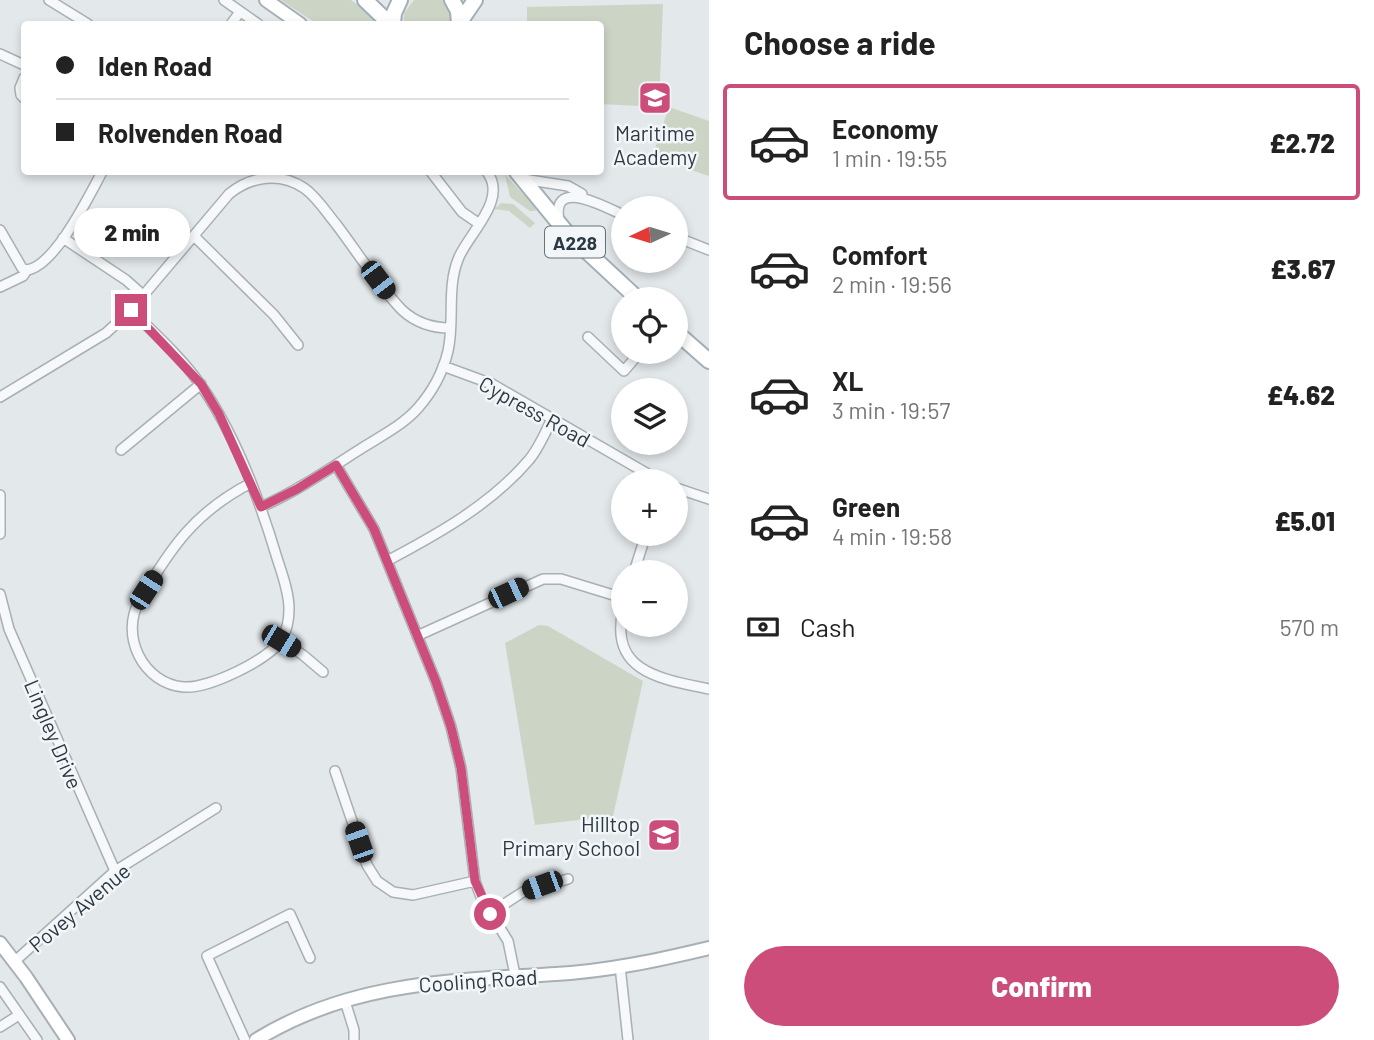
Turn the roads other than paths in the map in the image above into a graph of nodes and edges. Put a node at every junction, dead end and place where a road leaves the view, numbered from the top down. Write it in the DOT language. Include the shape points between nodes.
graph roads {
  1 [pos="48,0"];
  2 [pos="224,0"];
  3 [pos="266,0"];
  4 [pos="365,0"];
  5 [pos="400,0"];
  6 [pos="452,0"];
  7 [pos="475,0"];
  8 [pos="240,12"];
  9 [pos="83,21"];
  10 [pos="233,21"];
  11 [pos="254,21"];
  12 [pos="296,21"];
  13 [pos="389,21"];
  14 [pos="393,21"];
  15 [pos="459,21"];
  16 [pos="460,21"];
  17 [pos="0,54"];
  18 [pos="21,64"];
  19 [pos="100,175"];
  20 [pos="268,175"];
  21 [pos="434,175"];
  22 [pos="488,175"];
  23 [pos="520,175"];
  24 [pos="596,203"];
  25 [pos="611,210"];
  26 [pos="478,223"];
  27 [pos="559,225"];
  28 [pos="0,230"];
  29 [pos="194,236"];
  30 [pos="63,238"];
  31 [pos="688,242"];
  32 [pos="709,250"];
  33 [pos="27,270"];
  34 [pos="0,287"];
  35 [pos="624,287"];
  36 [pos="144,296"];
  37 [pos="131,310"];
  38 [pos="450,328"];
  39 [pos="588,337"];
  40 [pos="688,343"];
  41 [pos="298,345"];
  42 [pos="611,359"];
  43 [pos="709,361"];
  44 [pos="617,364"];
  45 [pos="630,364"];
  46 [pos="443,366"];
  47 [pos="201,384"];
  48 [pos="0,397"];
  49 [pos="552,419"];
  50 [pos="121,450"];
  51 [pos="336,465"];
  52 [pos="639,469"];
  53 [pos="251,483"];
  54 [pos="688,492"];
  55 [pos="0,495"];
  56 [pos="709,499"];
  57 [pos="261,507"];
  58 [pos="0,534"];
  59 [pos="387,561"];
  60 [pos="0,594"];
  61 [pos="611,594"];
  62 [pos="417,636"];
  63 [pos="620,637"];
  64 [pos="281,641"];
  65 [pos="323,672"];
  66 [pos="709,689"];
  67 [pos="335,771"];
  68 [pos="216,808"];
  69 [pos="115,872"];
  70 [pos="568,879"];
  71 [pos="475,881"];
  72 [pos="490,914"];
  73 [pos="0,943"];
  74 [pos="709,948"];
  75 [pos="310,958"];
  76 [pos="14,962"];
  77 [pos="620,966"];
  78 [pos="515,975"];
  79 [pos="0,988"];
  80 [pos="345,1001"];
  81 [pos="19,1015"];
  82 [pos="0,1027"];
  83 [pos="37,1040"];
  84 [pos="68,1040"];
  85 [pos="246,1040"];
  86 [pos="256,1040"];
  87 [pos="354,1040"];
  88 [pos="628,1040"];
  1 -- 9 [label="street"];
  2 -- 8 [label="street"];
  3 -- 12 [label="main road"];
  4 -- 13 [label="main road"];
  5 -- 14 [label="main road"];
  6 -- 15 [label="main road"];
  7 -- 16 [label="main road"];
  8 -- 10 [label="street"];
  8 -- 11 [label="street"];
  17 -- 18 [label="street"];
  19 -- 30 [label="street"];
  20 -- 29 [label="street" via="236,189"];
  20 -- 38 [label="street" via="310,193 410,317 428,326"];
  21 -- 26 [label="street" via="462,212"];
  22 -- 26 [label="street" via="494,187 492,200"];
  23 -- 24 [label="street" via="568,186"];
  23 -- 27 [label="main road, A228"];
  24 -- 25 [label="street"];
  24 -- 27 [label="street" via="578,195 569,197 558,210"];
  26 -- 38 [label="street" via="456,266"];
  27 -- 35 [label="main road, A228"];
  28 -- 33 [label="street"];
  29 -- 36 [label="street"];
  29 -- 41 [label="street"];
  30 -- 33 [label="street" via="54,252"];
  30 -- 36 [label="street"];
  31 -- 32 [label="street"];
  33 -- 34 [label="street"];
  36 -- 37 [label="street"];
  37 -- 47 [label="street"];
  37 -- 48 [label="street" via="95,340"];
  38 -- 46 [label="street"];
  39 -- 42 [label="street"];
  40 -- 43 [label="main road"];
  44 -- 45 [label="street" via="624,371"];
  46 -- 49 [label="street, Cypress Road" via="492,384"];
  46 -- 51 [label="street" via="416,411"];
  47 -- 50 [label="street"];
  47 -- 53 [label="street"];
  49 -- 52 [label="street, Cypress Road"];
  49 -- 59 [label="street" via="530,460 493,496"];
  51 -- 57 [label="street"];
  51 -- 59 [label="street" via="374,529"];
  53 -- 57 [label="street"];
  53 -- 64 [label="street" via="218,502 185,531 137,604 132,635 139,658 149,670 184,687 203,685 245,667 269,654"];
  54 -- 56 [label="street"];
  55 -- 58 [label="street"];
  57 -- 64 [label="street" via="289,600 289,619"];
  59 -- 62 [label="street"];
  60 -- 69 [label="street, Lingley Drive" via="9,629"];
  61 -- 62 [label="street" via="561,579 541,579"];
  62 -- 71 [label="street" via="458,754"];
  63 -- 66 [label="street" via="634,664 665,680"];
  64 -- 65 [label="street"];
  67 -- 71 [label="street" via="367,865 377,881 393,892 412,895"];
  68 -- 69 [label="street, Povey Avenue"];
  69 -- 76 [label="street, Povey Avenue"];
  70 -- 72 [label="street" via="523,892"];
  71 -- 72 [label="street"];
  72 -- 78 [label="street" via="508,941"];
  73 -- 76 [label="main road"];
  74 -- 77 [label="main road, Cooling Road"];
  75 -- 85 [label="street" via="290,914 207,956"];
  76 -- 84 [label="main road"];
  77 -- 78 [label="main road, Cooling Road"];
  77 -- 88 [label="street"];
  78 -- 80 [label="main road, Cooling Road" via="411,984"];
  79 -- 81 [label="street"];
  80 -- 86 [label="main road, Cooling Road" via="279,1026"];
  80 -- 87 [label="street"];
  81 -- 82 [label="street"];
  81 -- 83 [label="street"];
}
